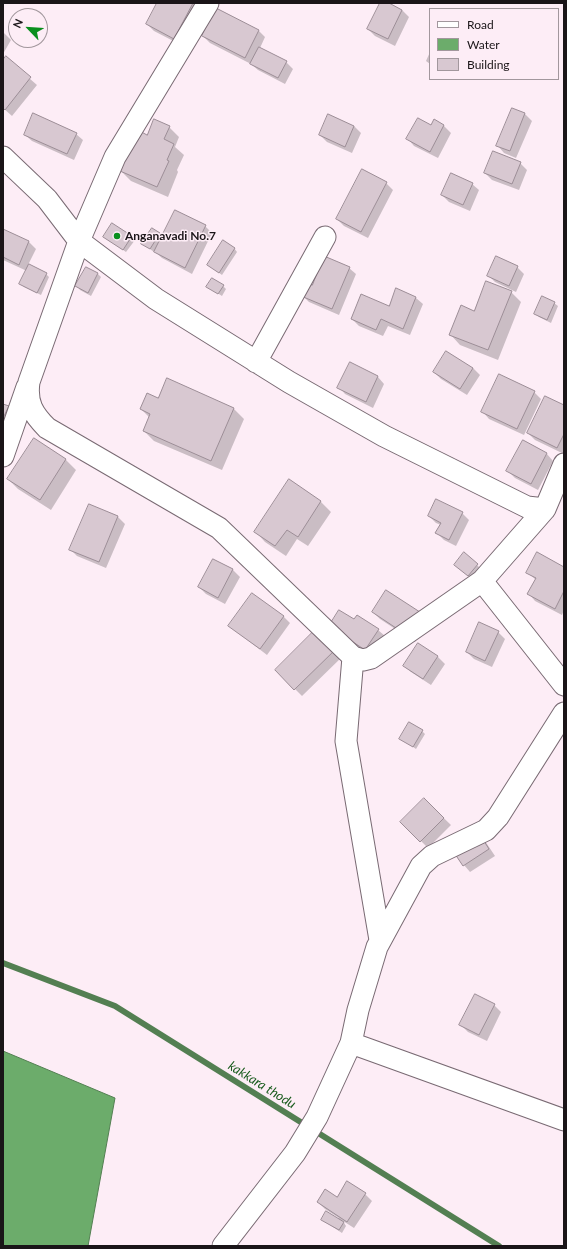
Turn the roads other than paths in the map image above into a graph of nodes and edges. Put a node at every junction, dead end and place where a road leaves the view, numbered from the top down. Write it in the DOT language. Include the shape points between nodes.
graph roads {
  1 [pos="208,3"];
  2 [pos="3,157"];
  3 [pos="325,238"];
  4 [pos="79,241"];
  5 [pos="256,362"];
  6 [pos="29,382"];
  7 [pos="3,456"];
  8 [pos="564,464"];
  9 [pos="545,509"];
  10 [pos="482,581"];
  11 [pos="353,657"];
  12 [pos="564,685"];
  13 [pos="564,713"];
  14 [pos="380,940"];
  15 [pos="351,1043"];
  16 [pos="564,1120"];
  17 [pos="223,1246"];
  1 -- 4 [label="street" via="114,157"];
  2 -- 4 [label="street" via="47,199"];
  3 -- 5 [label="street"];
  4 -- 5 [label="street" via="156,299"];
  4 -- 6 [label="street"];
  5 -- 9 [label="street" via="384,436 527,507"];
  6 -- 7 [label="street"];
  6 -- 11 [label="street" via="29,403 47,428 219,528"];
  8 -- 9 [label="street"];
  9 -- 10 [label="street"];
  10 -- 11 [label="street" via="371,658 362,660"];
  10 -- 12 [label="street"];
  11 -- 14 [label="street" via="346,741"];
  13 -- 14 [label="street" via="492,824 486,830 432,856 421,866"];
  14 -- 15 [label="street" via="373,956"];
  15 -- 16 [label="street"];
  15 -- 17 [label="street" via="317,1116 295,1153"];
}
